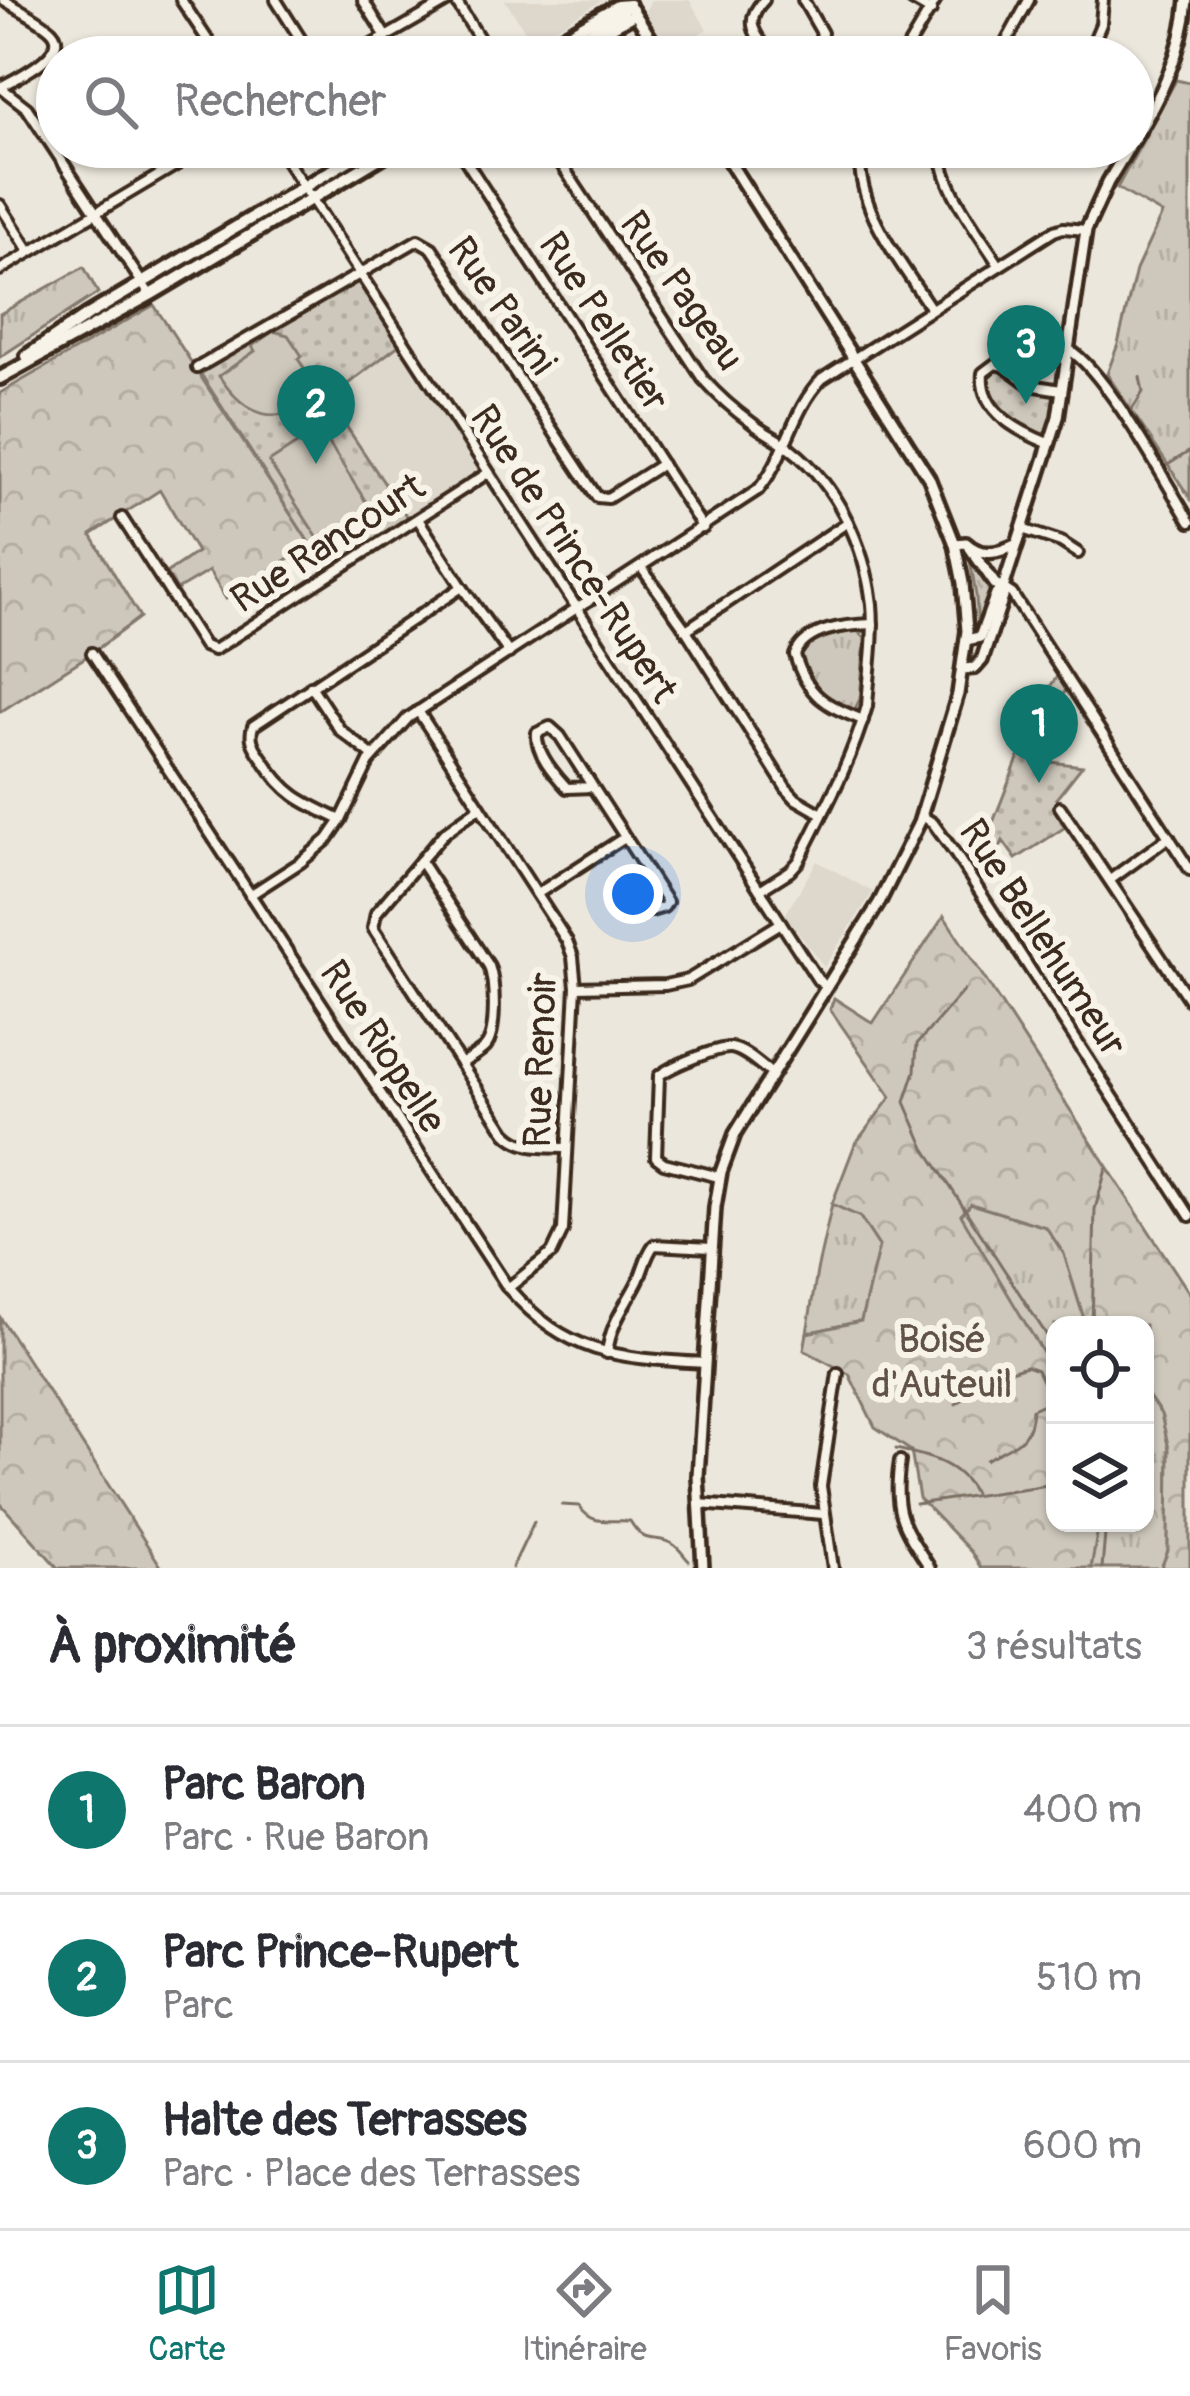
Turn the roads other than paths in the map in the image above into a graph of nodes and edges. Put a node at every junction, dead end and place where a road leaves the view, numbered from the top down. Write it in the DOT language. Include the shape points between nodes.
graph roads {
  1 [pos="4,0"];
  2 [pos="181,0"];
  3 [pos="276,0"];
  4 [pos="363,0"];
  5 [pos="452,0"];
  6 [pos="764,0"];
  7 [pos="803,0"];
  8 [pos="912,0"];
  9 [pos="936,0"];
  10 [pos="1029,0"];
  11 [pos="1103,0"];
  12 [pos="1187,0"];
  13 [pos="632,5"];
  14 [pos="931,11"];
  15 [pos="54,36"];
  16 [pos="205,36"];
  17 [pos="299,36"];
  18 [pos="385,36"];
  19 [pos="388,36"];
  20 [pos="476,36"];
  21 [pos="566,36"];
  22 [pos="586,36"];
  23 [pos="650,36"];
  24 [pos="758,36"];
  25 [pos="821,36"];
  26 [pos="915,36"];
  27 [pos="1009,36"];
  28 [pos="1095,36"];
  29 [pos="36,64"];
  30 [pos="1,87"];
  31 [pos="1154,103"];
  32 [pos="36,119"];
  33 [pos="69,168"];
  34 [pos="171,168"];
  35 [pos="291,168"];
  36 [pos="334,168"];
  37 [pos="363,168"];
  38 [pos="471,168"];
  39 [pos="564,168"];
  40 [pos="737,168"];
  41 [pos="859,168"];
  42 [pos="942,168"];
  43 [pos="1116,168"];
  44 [pos="303,186"];
  45 [pos="312,199"];
  46 [pos="0,205"];
  47 [pos="95,213"];
  48 [pos="1086,230"];
  49 [pos="31,252"];
  50 [pos="999,265"];
  51 [pos="0,270"];
  52 [pos="359,273"];
  53 [pos="142,282"];
  54 [pos="150,295"];
  55 [pos="931,309"];
  56 [pos="1067,348"];
  57 [pos="854,357"];
  58 [pos="197,368"];
  59 [pos="0,377"];
  60 [pos="1061,390"];
  61 [pos="1050,444"];
  62 [pos="785,445"];
  63 [pos="662,464"];
  64 [pos="488,472"];
  65 [pos="122,518"];
  66 [pos="418,519"];
  67 [pos="848,522"];
  68 [pos="1190,522"];
  69 [pos="703,528"];
  70 [pos="1022,530"];
  71 [pos="956,544"];
  72 [pos="1018,544"];
  73 [pos="970,548"];
  74 [pos="1078,553"];
  75 [pos="641,567"];
  76 [pos="462,587"];
  77 [pos="1003,588"];
  78 [pos="577,608"];
  79 [pos="872,624"];
  80 [pos="686,630"];
  81 [pos="966,640"];
  82 [pos="92,652"];
  83 [pos="509,653"];
  84 [pos="963,669"];
  85 [pos="311,686"];
  86 [pos="418,711"];
  87 [pos="863,720"];
  88 [pos="373,756"];
  89 [pos="592,787"];
  90 [pos="480,807"];
  91 [pos="1060,807"];
  92 [pos="822,814"];
  93 [pos="922,816"];
  94 [pos="341,820"];
  95 [pos="625,837"];
  96 [pos="1169,837"];
  97 [pos="420,862"];
  98 [pos="1190,870"];
  99 [pos="1110,880"];
  100 [pos="655,886"];
  101 [pos="760,890"];
  102 [pos="537,894"];
  103 [pos="250,895"];
  104 [pos="781,922"];
  105 [pos="576,987"];
  106 [pos="827,987"];
  107 [pos="1190,1001"];
  108 [pos="461,1064"];
  109 [pos="772,1074"];
  110 [pos="567,1148"];
  111 [pos="719,1177"];
  112 [pos="1190,1216"];
  113 [pos="712,1248"];
  114 [pos="508,1288"];
  115 [pos="607,1353"];
  116 [pos="705,1363"];
  117 [pos="838,1372"];
  118 [pos="900,1461"];
  119 [pos="698,1504"];
  120 [pos="823,1514"];
  121 [pos="703,1568"];
  122 [pos="833,1568"];
  123 [pos="930,1568"];
  1 -- 15 [label="street"];
  2 -- 16 [label="street"];
  3 -- 17 [label="street"];
  4 -- 18 [label="street"];
  5 -- 19 [label="street"];
  5 -- 20 [label="street"];
  6 -- 24 [label="street" via="751,22"];
  7 -- 25 [label="street"];
  8 -- 14 [label="street"];
  9 -- 14 [label="street"];
  10 -- 27 [label="street"];
  11 -- 28 [label="street"];
  12 -- 31 [label="street" via="1180,43"];
  13 -- 21 [label="main road"];
  13 -- 22 [label="main road"];
  13 -- 23 [label="street"];
  14 -- 26 [label="street"];
  29 -- 30 [label="street"];
  30 -- 32 [label="street"];
  33 -- 47 [label="street"];
  34 -- 47 [label="street"];
  35 -- 44 [label="street, Rue de Prince-Rupert"];
  36 -- 44 [label="main road"];
  37 -- 45 [label="main road"];
  38 -- 63 [label="street, Rue Pelletier"];
  39 -- 62 [label="street, Rue Pageau" via="703,380"];
  40 -- 57 [label="street"];
  41 -- 55 [label="street" via="869,212"];
  42 -- 50 [label="street"];
  43 -- 48 [label="street"];
  44 -- 45 [label="street, Rue de Prince-Rupert"];
  44 -- 53 [label="main road"];
  45 -- 52 [label="street, Rue de Prince-Rupert"];
  45 -- 54 [label="main road"];
  46 -- 49 [label="street"];
  47 -- 49 [label="street"];
  47 -- 53 [label="street"];
  48 -- 50 [label="street" via="1054,231"];
  48 -- 56 [label="street"];
  49 -- 51 [label="street"];
  50 -- 55 [label="street"];
  52 -- 58 [label="street, Rue Parini"];
  52 -- 63 [label="street, Rue Parini" via="418,239 432,248 597,496 608,498"];
  52 -- 64 [label="street, Rue de Prince-Rupert"];
  53 -- 54 [label="street"];
  53 -- 59 [label="main road"];
  54 -- 59 [label="main road"];
  55 -- 57 [label="street"];
  56 -- 60 [label="street"];
  56 -- 68 [label="street" via="1105,386"];
  57 -- 62 [label="street" via="812,390"];
  57 -- 71 [label="street" via="926,471"];
  60 -- 61 [label="street"];
  60 -- 61 [label="street" via="1030,385 995,364 983,373 983,391 1005,422"];
  61 -- 70 [label="street"];
  62 -- 67 [label="street, Rue Pageau"];
  62 -- 69 [label="street" via="758,490"];
  63 -- 69 [label="street, Rue Pelletier"];
  64 -- 66 [label="street, Rue Rancourt"];
  64 -- 78 [label="street, Rue de Prince-Rupert"];
  65 -- 66 [label="street, Rue Rancourt" via="214,650"];
  66 -- 76 [label="street"];
  67 -- 79 [label="street, Rue Pageau" via="866,569"];
  67 -- 80 [label="street"];
  69 -- 75 [label="street"];
  70 -- 72 [label="street"];
  70 -- 74 [label="street"];
  71 -- 73 [label="street"];
  71 -- 81 [label="street"];
  72 -- 73 [label="street" via="994,553"];
  72 -- 77 [label="street"];
  73 -- 77 [label="street"];
  75 -- 78 [label="street"];
  75 -- 80 [label="street"];
  76 -- 83 [label="street"];
  76 -- 85 [label="street"];
  77 -- 81 [label="street" via="980,637"];
  77 -- 84 [label="street" via="983,656"];
  77 -- 96 [label="street"];
  78 -- 83 [label="street"];
  78 -- 101 [label="street, Rue de Prince-Rupert"];
  79 -- 87 [label="street, Rue Pageau"];
  79 -- 87 [label="street" via="820,633 795,655 828,707"];
  80 -- 92 [label="street" via="786,788"];
  81 -- 84 [label="street"];
  82 -- 103 [label="street, Rue Riopelle"];
  83 -- 86 [label="street"];
  84 -- 93 [label="street"];
  85 -- 88 [label="street" via="340,730"];
  85 -- 94 [label="street" via="250,735 287,792"];
  86 -- 88 [label="street"];
  86 -- 90 [label="street, Rue Renoir"];
  87 -- 92 [label="street, Rue Pageau"];
  88 -- 94 [label="street"];
  89 -- 89 [label="street" via="554,729 537,733 568,788"];
  89 -- 95 [label="street"];
  90 -- 97 [label="street"];
  90 -- 102 [label="street, Rue Renoir"];
  91 -- 99 [label="street"];
  92 -- 101 [label="street, Rue Pageau" via="799,861"];
  93 -- 106 [label="street"];
  93 -- 112 [label="street, Rue Bellehumeur" via="956,855"];
  94 -- 103 [label="street" via="316,850"];
  95 -- 100 [label="street"];
  95 -- 102 [label="street"];
  96 -- 98 [label="street"];
  96 -- 99 [label="street"];
  97 -- 108 [label="street" via="493,979 491,1037"];
  97 -- 108 [label="street" via="374,917 376,933"];
  99 -- 107 [label="street"];
  101 -- 104 [label="street, Rue de Prince-Rupert"];
  102 -- 105 [label="street, Rue Renoir" via="571,950"];
  103 -- 114 [label="street, Rue Riopelle"];
  104 -- 105 [label="street" via="688,980"];
  104 -- 106 [label="street, Rue de Prince-Rupert"];
  105 -- 110 [label="street, Rue Renoir"];
  106 -- 109 [label="street"];
  108 -- 110 [label="street" via="512,1139"];
  109 -- 111 [label="street"];
  109 -- 111 [label="street" via="728,1048 659,1076 656,1157"];
  110 -- 114 [label="street, Rue Renoir" via="560,1239"];
  111 -- 113 [label="street"];
  113 -- 115 [label="street" via="654,1245 616,1316"];
  113 -- 116 [label="street"];
  114 -- 115 [label="street, Rue Riopelle" via="562,1335"];
  115 -- 116 [label="street, Rue Riopelle"];
  116 -- 119 [label="street"];
  117 -- 120 [label="street"];
  118 -- 123 [label="street" via="899,1513"];
  119 -- 120 [label="street"];
  119 -- 121 [label="street"];
  120 -- 122 [label="street"];
}
